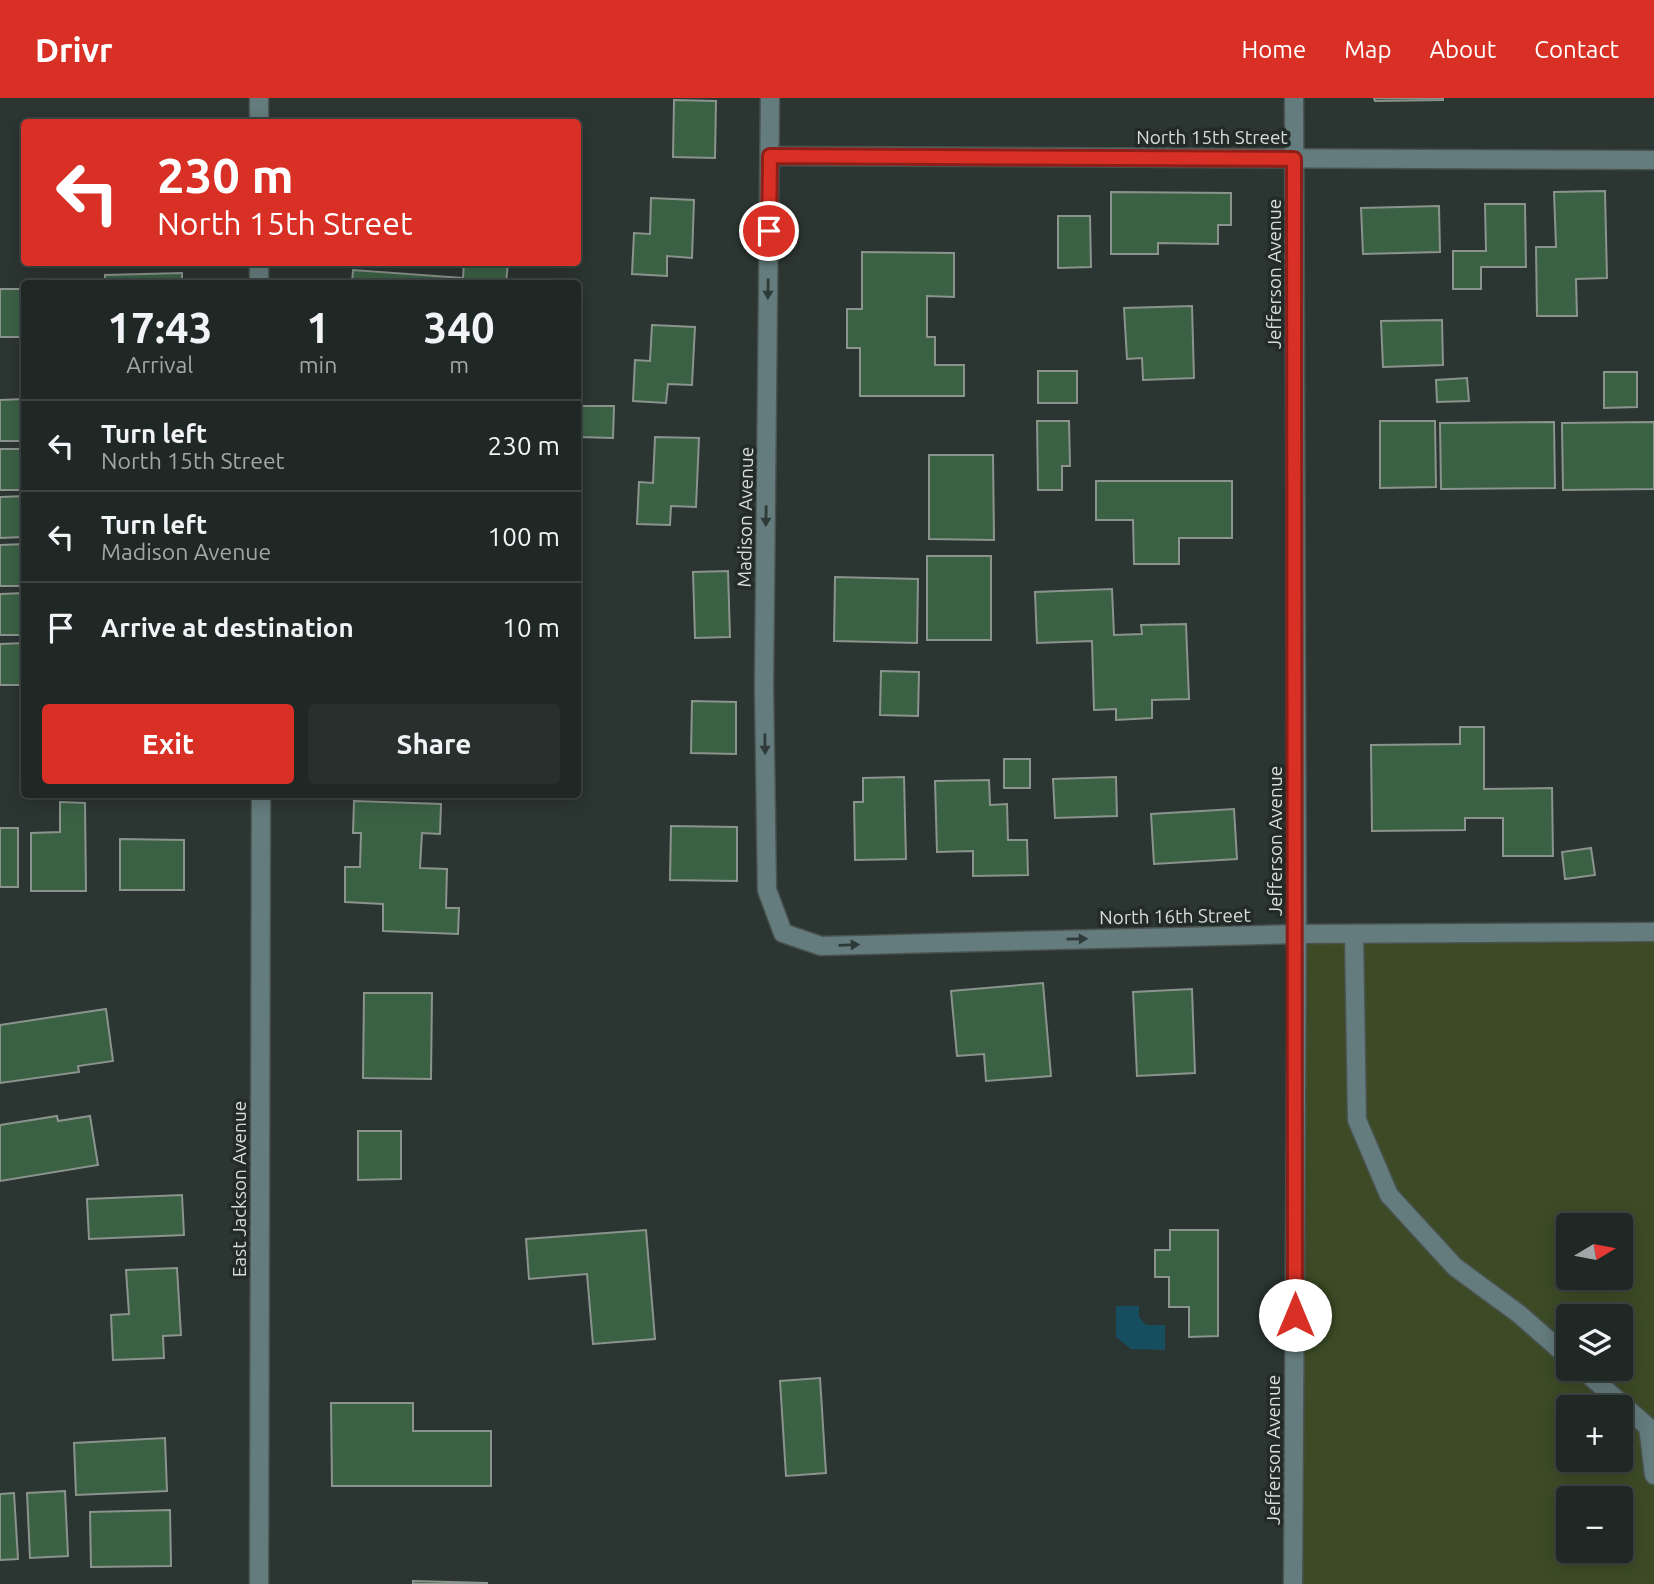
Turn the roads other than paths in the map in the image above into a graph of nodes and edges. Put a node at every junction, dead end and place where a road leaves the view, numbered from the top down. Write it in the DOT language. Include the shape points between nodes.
graph roads {
  1 [pos="259,98"];
  2 [pos="769,98"];
  3 [pos="1294,98"];
  4 [pos="259,119"];
  5 [pos="770,156"];
  6 [pos="1294,159"];
  7 [pos="1654,160"];
  8 [pos="261,798"];
  9 [pos="1654,932"];
  10 [pos="783,933"];
  11 [pos="1297,933"];
  12 [pos="1354,934"];
  13 [pos="1556,1346"];
  14 [pos="1596,1381"];
  15 [pos="1651,1427"];
  16 [pos="1654,1475"];
  17 [pos="259,1584"];
  18 [pos="1293,1584"];
  1 -- 4 [label="street"];
  2 -- 5 [label="street, Madison Avenue"];
  3 -- 6 [label="street, Jefferson Avenue"];
  5 -- 6 [label="street, North 15th Street"];
  5 -- 10 [label="street, Madison Avenue, one-way" via="764,686 767,890"];
  6 -- 7 [label="street, North 15th Street"];
  6 -- 11 [label="street, Jefferson Avenue"];
  8 -- 17 [label="street, East Jackson Avenue"];
  9 -- 12 [label="street, North 16th Street"];
  10 -- 11 [label="street, North 16th Street, one-way" via="821,946"];
  11 -- 12 [label="street, North 16th Street"];
  11 -- 18 [label="street, Jefferson Avenue"];
  12 -- 13 [label="street" via="1357,1120 1389,1195 1455,1267"];
  14 -- 15 [label="street"];
  15 -- 16 [label="street"];
}
